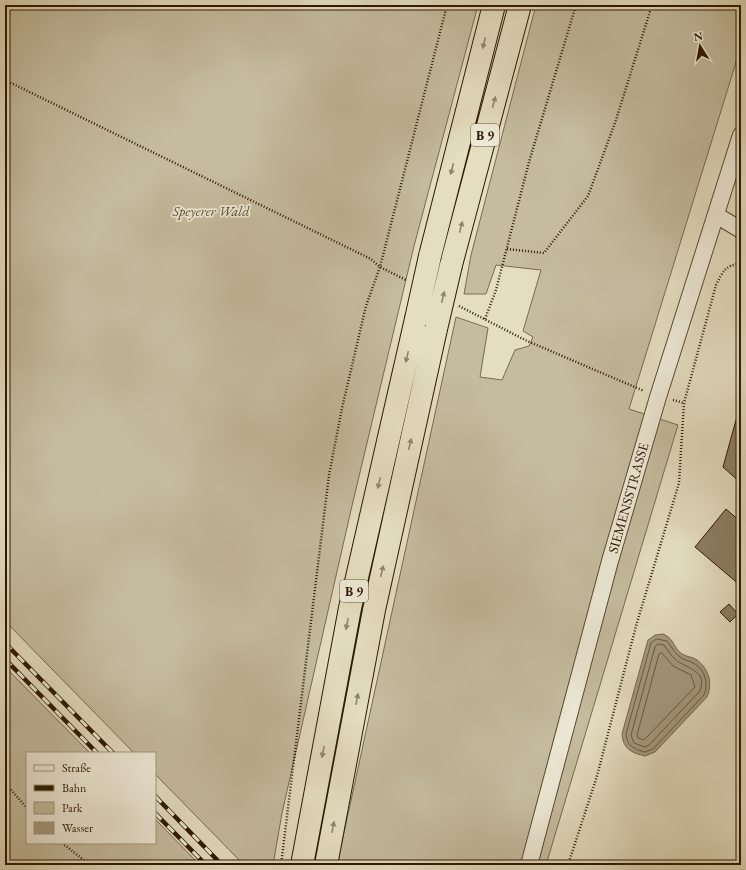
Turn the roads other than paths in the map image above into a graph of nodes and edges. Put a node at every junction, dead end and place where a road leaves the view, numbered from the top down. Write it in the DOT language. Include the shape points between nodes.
graph roads {
  1 [pos="494,5"];
  2 [pos="520,5"];
  3 [pos="741,134"];
  4 [pos="716,216"];
  5 [pos="741,230"];
  6 [pos="292,861"];
  7 [pos="326,865"];
  8 [pos="529,865"];
  1 -- 6 [label="highway, B 9, one-way, bridge" via="430,256"];
  7 -- 2 [label="highway, B 9, one-way, bridge" via="374,610 450,265"];
  3 -- 4 [label="street, SIEMENSSTRASSE"];
  4 -- 5 [label="street"];
  4 -- 8 [label="street, SIEMENSSTRASSE" via="658,397 610,561"];
}
